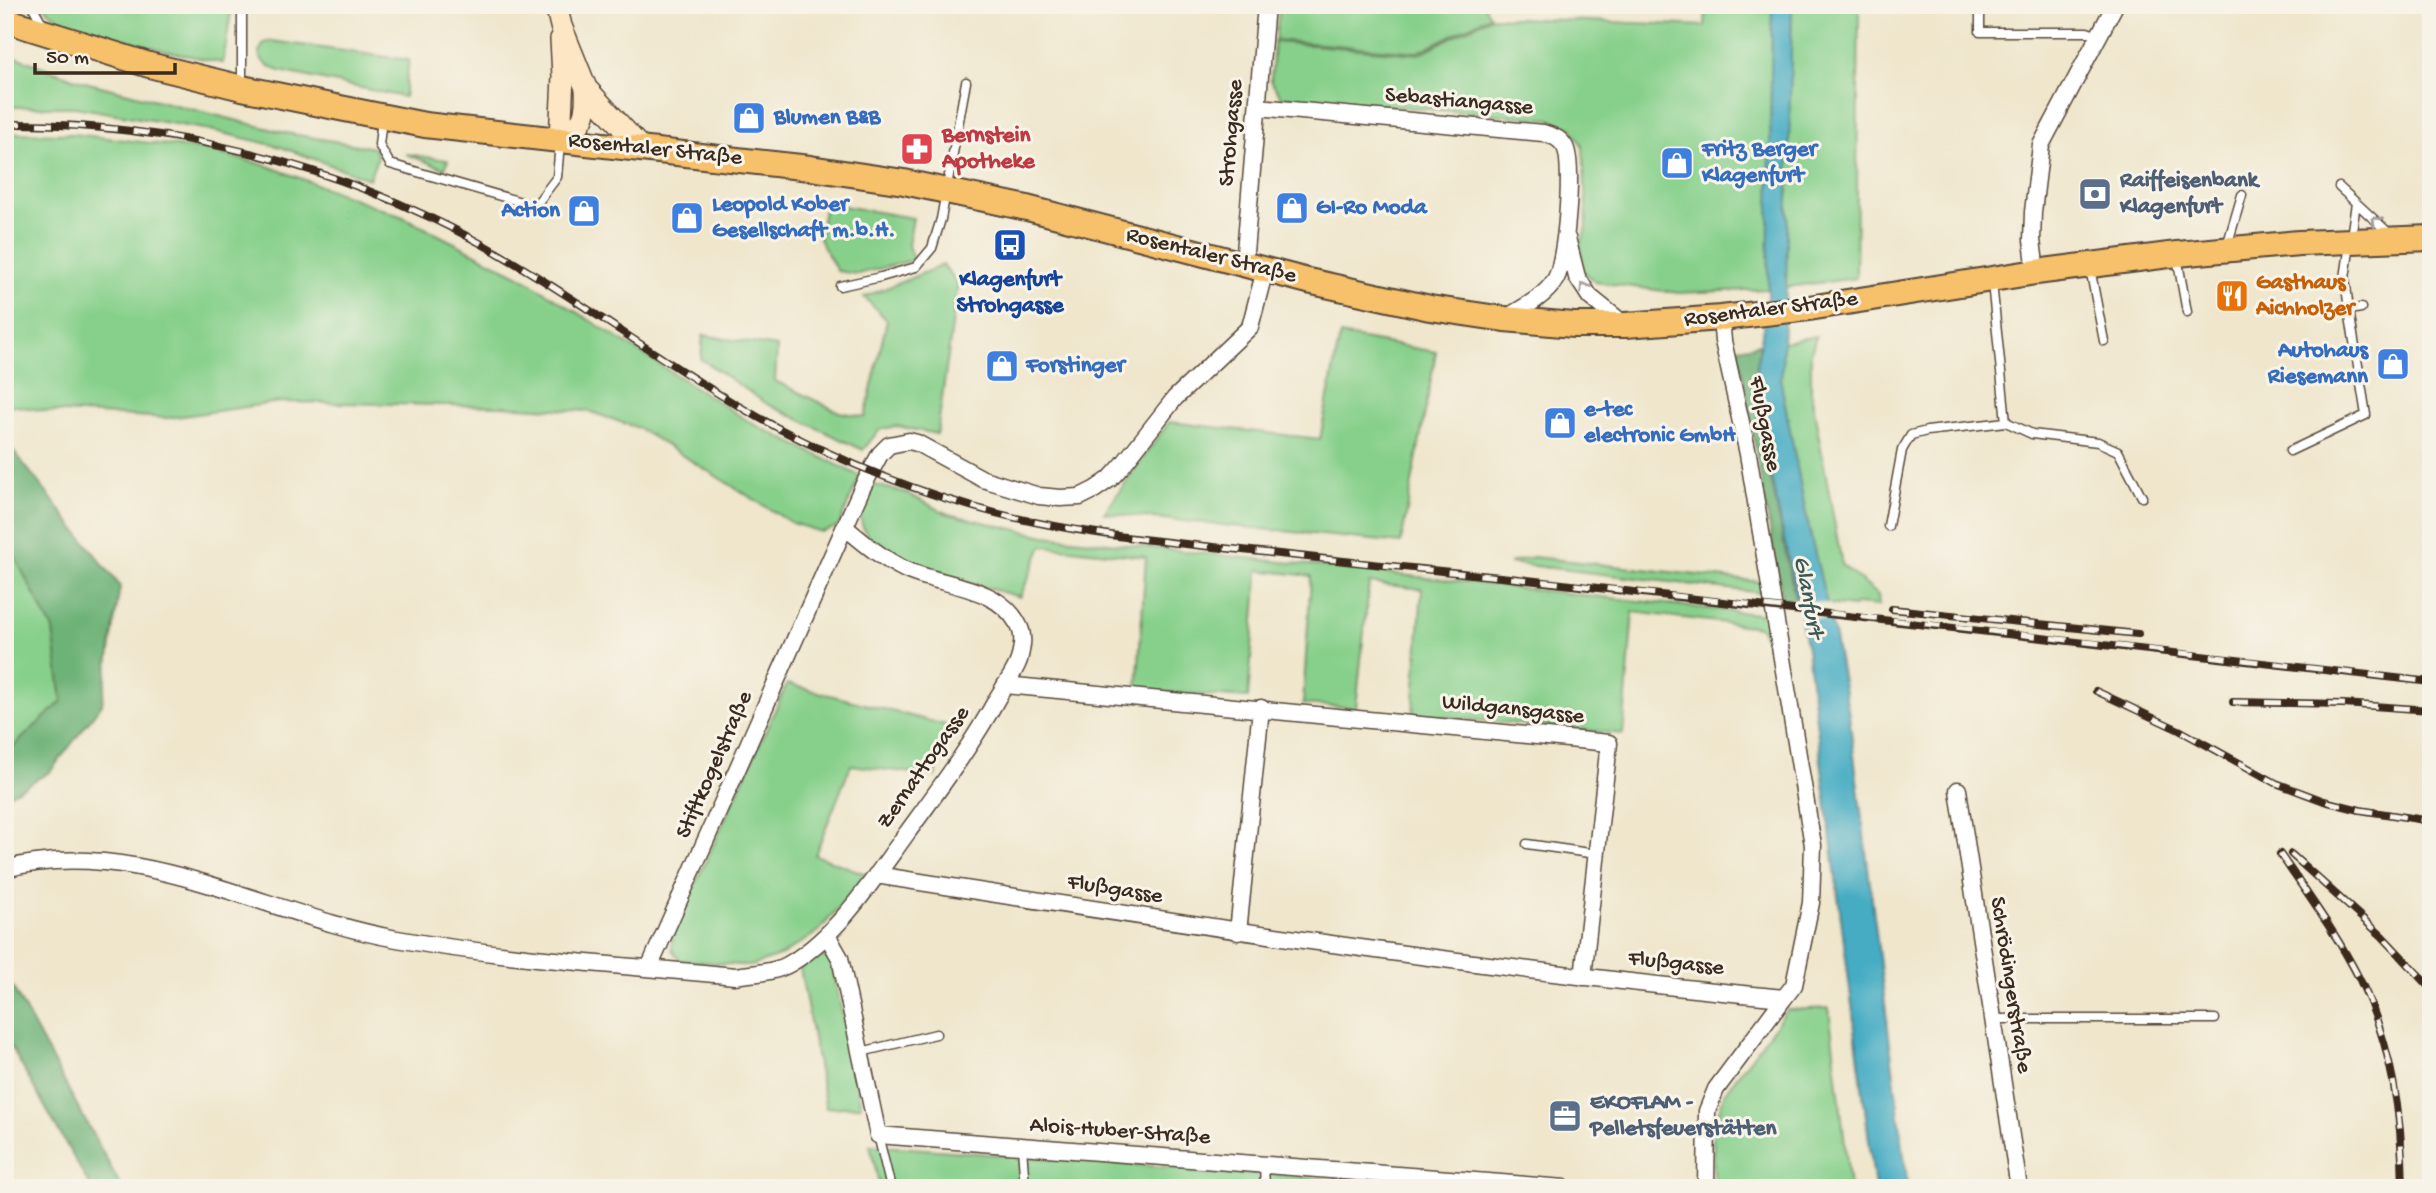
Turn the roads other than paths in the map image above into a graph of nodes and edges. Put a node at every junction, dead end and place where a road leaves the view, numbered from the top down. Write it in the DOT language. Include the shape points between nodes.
graph roads {
  1 [pos="32,5"];
  2 [pos="242,5"];
  3 [pos="1266,5"];
  4 [pos="1980,5"];
  5 [pos="2115,5"];
  6 [pos="559,16"];
  7 [pos="5,20"];
  8 [pos="49,36"];
  9 [pos="2099,36"];
  10 [pos="967,82"];
  11 [pos="242,88"];
  12 [pos="586,88"];
  13 [pos="1258,107"];
  14 [pos="383,116"];
  15 [pos="560,140"];
  16 [pos="642,149"];
  17 [pos="2339,187"];
  18 [pos="946,190"];
  19 [pos="2242,195"];
  20 [pos="2356,203"];
  21 [pos="1566,233"];
  22 [pos="2431,238"];
  23 [pos="2395,239"];
  24 [pos="2350,241"];
  25 [pos="2226,249"];
  26 [pos="2177,254"];
  27 [pos="2090,265"];
  28 [pos="1255,267"];
  29 [pos="2036,272"];
  30 [pos="1992,279"];
  31 [pos="840,286"];
  32 [pos="2361,308"];
  33 [pos="2349,310"];
  34 [pos="2187,312"];
  35 [pos="1729,317"];
  36 [pos="1504,318"];
  37 [pos="1625,325"];
  38 [pos="2104,341"];
  39 [pos="2006,422"];
  40 [pos="2290,451"];
  41 [pos="2142,497"];
  42 [pos="1888,526"];
  43 [pos="846,527"];
  44 [pos="1005,685"];
  45 [pos="1261,709"];
  46 [pos="1958,790"];
  47 [pos="1527,844"];
  48 [pos="1596,854"];
  49 [pos="5,870"];
  50 [pos="876,875"];
  51 [pos="1238,932"];
  52 [pos="827,934"];
  53 [pos="649,968"];
  54 [pos="1583,977"];
  55 [pos="1784,998"];
  56 [pos="2215,1018"];
  57 [pos="1992,1019"];
  58 [pos="936,1034"];
  59 [pos="861,1052"];
  60 [pos="878,1135"];
  61 [pos="1022,1147"];
  62 [pos="1264,1165"];
  63 [pos="1556,1187"];
  64 [pos="891,1188"];
  65 [pos="1025,1188"];
  66 [pos="1265,1188"];
  67 [pos="1706,1188"];
  68 [pos="2019,1188"];
  1 -- 8 [label="lane"];
  2 -- 11 [label="lane"];
  3 -- 13 [label="street, Strohgasse"];
  4 -- 9 [label="lane" via="1980,32 2087,32"];
  5 -- 9 [label="street"];
  6 -- 12 [label="main road"];
  6 -- 15 [label="main road" via="563,76"];
  7 -- 8 [label="main road, Rosentaler Straße"];
  8 -- 11 [label="main road, Rosentaler Straße"];
  9 -- 29 [label="street" via="2041,145 2033,212"];
  10 -- 18 [label="lane"];
  11 -- 14 [label="main road, Rosentaler Straße"];
  12 -- 15 [label="main road" via="585,116 576,130"];
  12 -- 16 [label="main road"];
  13 -- 21 [label="street, Sebastiangasse" via="1558,138 1569,164"];
  13 -- 28 [label="street, Strohgasse"];
  14 -- 15 [label="main road, Rosentaler Straße"];
  14 -- 15 [label="lane" via="379,145 390,164 535,206 557,177"];
  15 -- 16 [label="main road, Rosentaler Straße"];
  16 -- 18 [label="main road, Rosentaler Straße" via="810,168"];
  17 -- 20 [label="lane"];
  18 -- 28 [label="main road, Rosentaler Straße"];
  18 -- 31 [label="lane" via="932,248 916,267"];
  19 -- 25 [label="lane"];
  23 -- 20 [label="lane, one-way"];
  20 -- 24 [label="lane"];
  21 -- 36 [label="street, Sebastiangasse" via="1557,277 1546,293"];
  37 -- 21 [label="street, Sebastiangasse, one-way" via="1590,297 1577,277"];
  22 -- 23 [label="main road, Rosentaler Straße"];
  23 -- 24 [label="main road, Rosentaler Straße"];
  24 -- 25 [label="main road, Rosentaler Straße"];
  24 -- 33 [label="lane" via="2345,278"];
  25 -- 26 [label="main road, Rosentaler Straße"];
  26 -- 27 [label="main road, Rosentaler Straße"];
  26 -- 34 [label="lane"];
  27 -- 29 [label="main road, Rosentaler Straße"];
  27 -- 38 [label="lane"];
  28 -- 36 [label="main road, Rosentaler Straße" via="1430,308"];
  28 -- 43 [label="street, Stiftkogelstraße" via="1250,327 1175,398 1121,467 1094,490 1080,497 1040,496 983,479 917,443 900,442 880,454"];
  29 -- 30 [label="main road, Rosentaler Straße"];
  30 -- 35 [label="main road, Rosentaler Straße"];
  30 -- 39 [label="lane"];
  32 -- 33 [label="lane"];
  33 -- 40 [label="lane" via="2366,415"];
  35 -- 37 [label="main road, Rosentaler Straße"];
  35 -- 55 [label="street, Flußgasse" via="1723,341 1749,465 1813,845 1811,903 1794,985"];
  36 -- 37 [label="main road, Rosentaler Straße"];
  39 -- 41 [label="lane" via="2032,434 2098,442 2118,451"];
  39 -- 42 [label="lane" via="1911,435 1902,450"];
  43 -- 44 [label="street, Zernattogasse" via="896,565 985,594 1004,607 1023,636 1018,662"];
  43 -- 53 [label="street, Stiftkogelstraße"];
  44 -- 45 [label="street, Wildgansgasse"];
  44 -- 50 [label="street, Zernattogasse" via="984,723"];
  45 -- 48 [label="street, Wildgansgasse" via="1609,743"];
  45 -- 51 [label="street"];
  46 -- 57 [label="street, Schrödingerstraße"];
  47 -- 48 [label="lane"];
  48 -- 54 [label="street, Wildgansgasse"];
  49 -- 53 [label="street" via="109,861 195,881 317,921 397,939"];
  50 -- 51 [label="street, Flußgasse"];
  50 -- 52 [label="street, Zernattogasse"];
  51 -- 54 [label="street, Flußgasse"];
  52 -- 53 [label="street, Zernattogasse" via="790,964 766,972 735,976"];
  52 -- 59 [label="street" via="840,958"];
  54 -- 55 [label="street, Flußgasse"];
  55 -- 67 [label="street" via="1716,1089 1707,1111"];
  56 -- 57 [label="lane"];
  57 -- 68 [label="street, Schrödingerstraße"];
  58 -- 59 [label="lane"];
  59 -- 60 [label="street"];
  60 -- 61 [label="street, Alois-Huber-Straße"];
  60 -- 64 [label="lane"];
  61 -- 62 [label="street, Alois-Huber-Straße"];
  61 -- 65 [label="lane"];
  62 -- 63 [label="street, Alois-Huber-Straße"];
  62 -- 66 [label="lane"];
}
